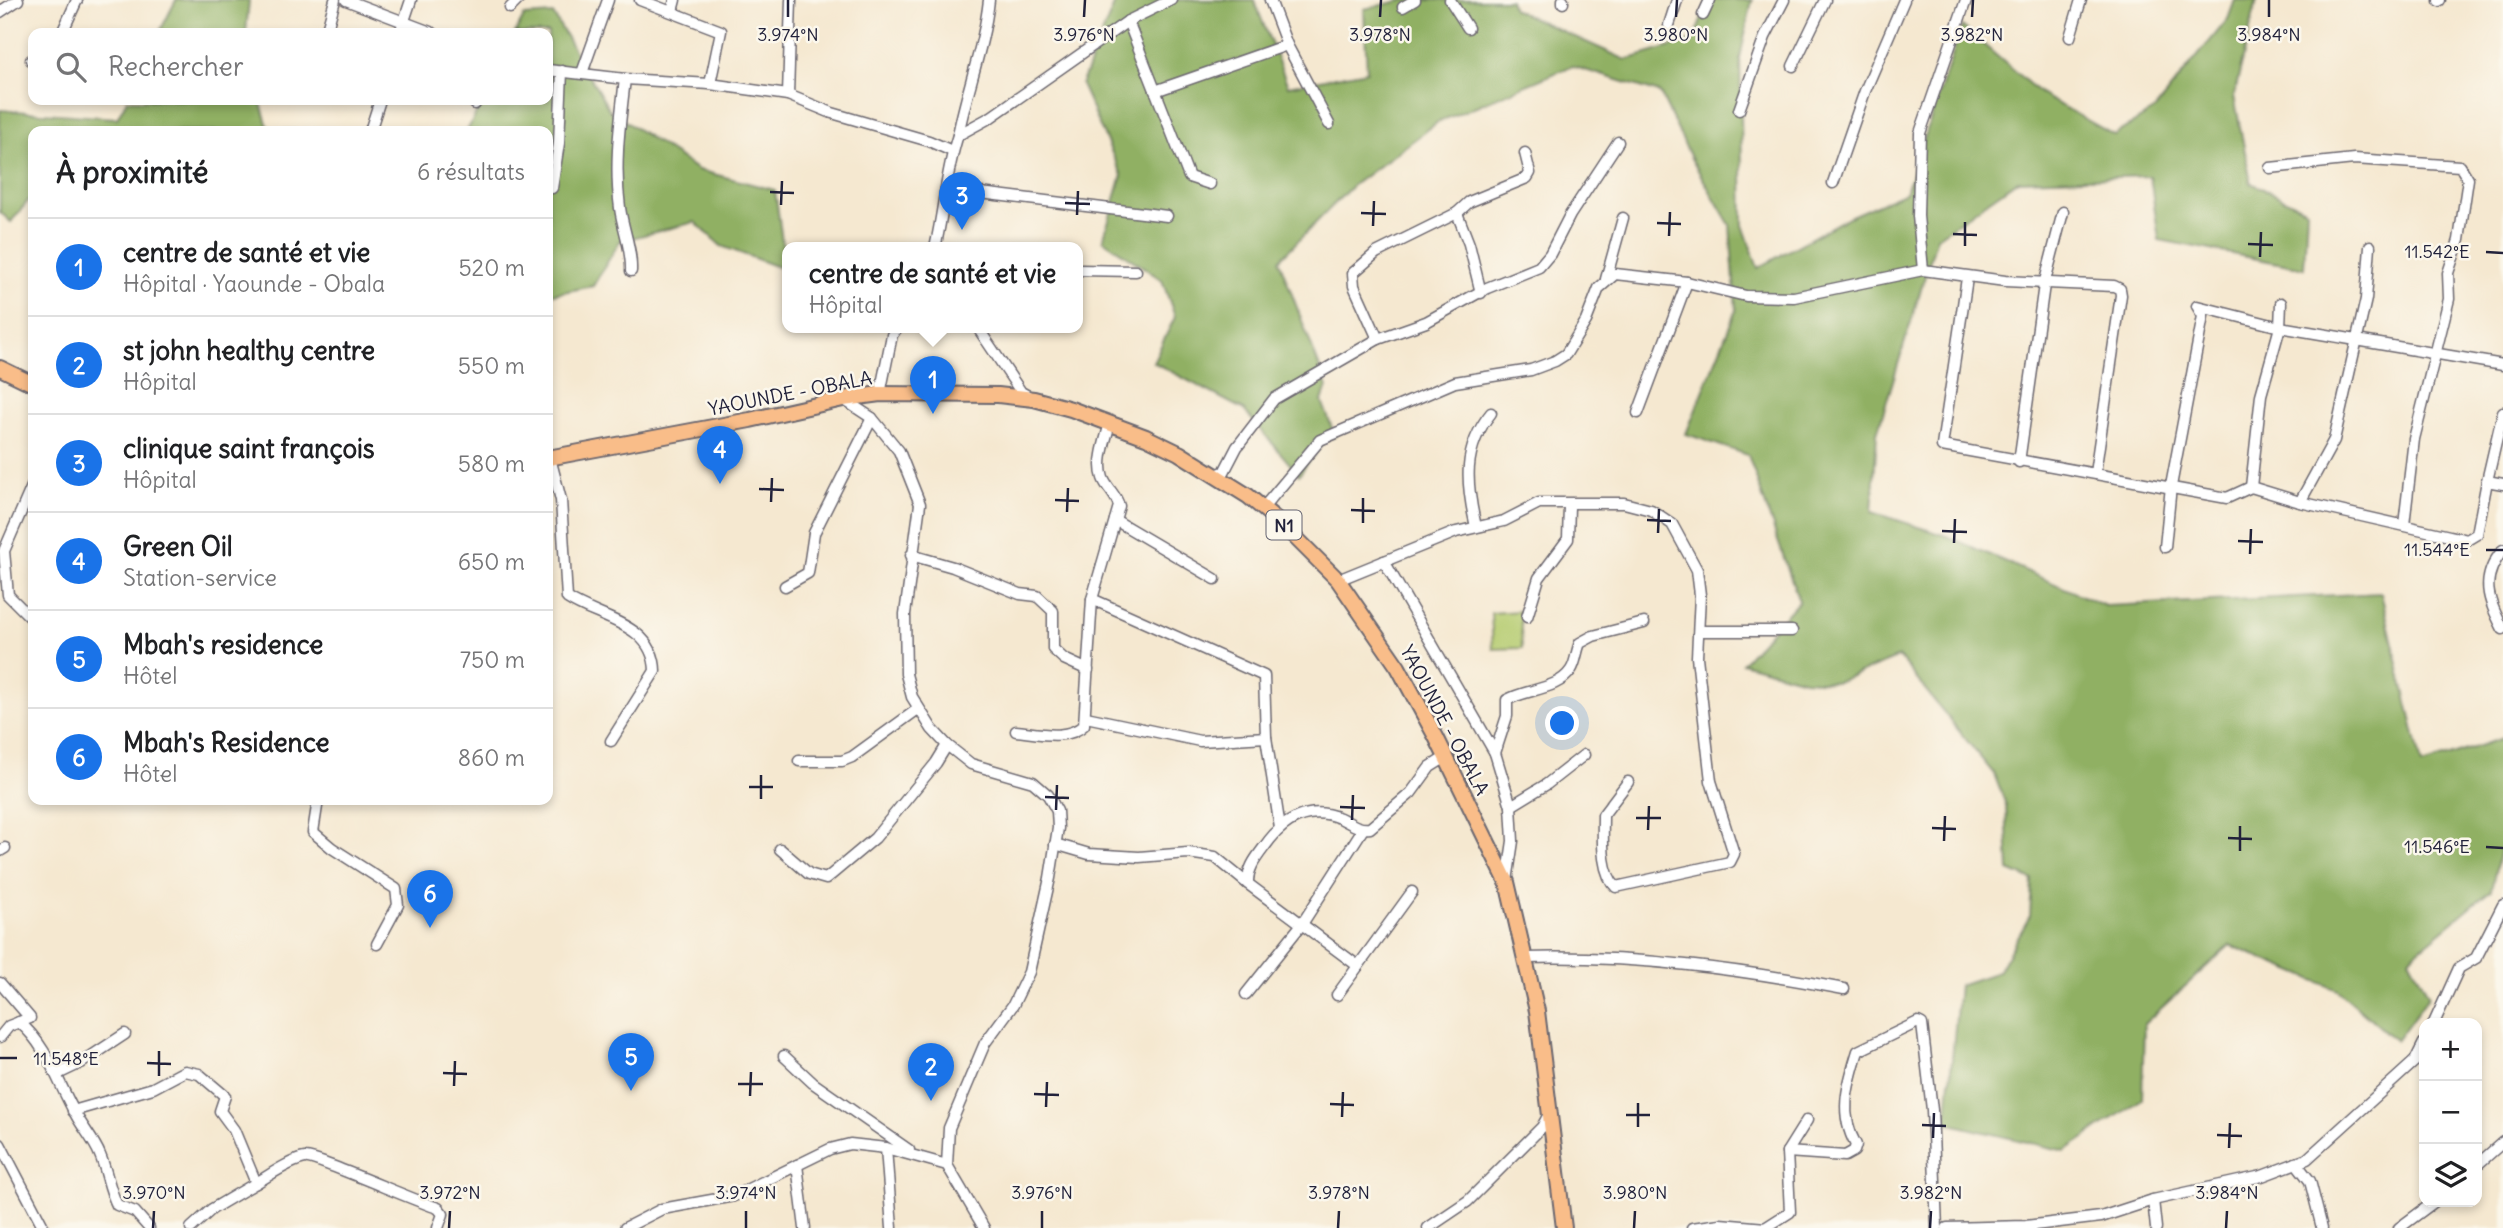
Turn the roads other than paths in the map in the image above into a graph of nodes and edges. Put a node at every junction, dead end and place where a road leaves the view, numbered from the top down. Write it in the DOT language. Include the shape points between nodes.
graph roads {
  1 [pos="77,0"];
  2 [pos="335,0"];
  3 [pos="346,0"];
  4 [pos="411,0"];
  5 [pos="518,0"];
  6 [pos="608,0"];
  7 [pos="640,0"];
  8 [pos="675,0"];
  9 [pos="791,0"];
  10 [pos="989,0"];
  11 [pos="1171,0"];
  12 [pos="1270,0"];
  13 [pos="1415,0"];
  14 [pos="1450,0"];
  15 [pos="1677,0"];
  16 [pos="1710,0"];
  17 [pos="1784,0"];
  18 [pos="1825,0"];
  19 [pos="1904,0"];
  20 [pos="1966,0"];
  21 [pos="2081,0"];
  22 [pos="15,1"];
  23 [pos="1403,7"];
  24 [pos="510,8"];
  25 [pos="672,11"];
  26 [pos="0,12"];
  27 [pos="1703,15"];
  28 [pos="403,21"];
  29 [pos="1128,22"];
  30 [pos="1669,25"];
  31 [pos="64,28"];
  32 [pos="327,28"];
  33 [pos="401,28"];
  34 [pos="420,28"];
  35 [pos="1468,28"];
  36 [pos="2070,37"];
  37 [pos="1287,45"];
  38 [pos="1793,66"];
  39 [pos="553,70"];
  40 [pos="562,71"];
  41 [pos="582,73"];
  42 [pos="625,79"];
  43 [pos="710,84"];
  44 [pos="1155,91"];
  45 [pos="788,95"];
  46 [pos="378,105"];
  47 [pos="1739,110"];
  48 [pos="1329,124"];
  49 [pos="372,126"];
  50 [pos="958,135"];
  51 [pos="1618,142"];
  52 [pos="953,151"];
  53 [pos="1525,153"];
  54 [pos="2270,168"];
  55 [pos="553,182"];
  56 [pos="1833,183"];
  57 [pos="1210,184"];
  58 [pos="948,188"];
  59 [pos="2063,212"];
  60 [pos="1457,213"];
  61 [pos="1167,216"];
  62 [pos="1623,218"];
  63 [pos="936,242"];
  64 [pos="2370,246"];
  65 [pos="1083,270"];
  66 [pos="1923,270"];
  67 [pos="631,271"];
  68 [pos="1136,271"];
  69 [pos="1967,278"];
  70 [pos="1606,279"];
  71 [pos="1687,282"];
  72 [pos="2045,285"];
  73 [pos="1481,293"];
  74 [pos="2281,303"];
  75 [pos="2280,327"];
  76 [pos="893,333"];
  77 [pos="981,333"];
  78 [pos="1378,339"];
  79 [pos="2356,341"];
  80 [pos="2435,355"];
  81 [pos="2503,365"];
  82 [pos="0,368"];
  83 [pos="28,382"];
  84 [pos="880,394"];
  85 [pos="843,399"];
  86 [pos="1034,399"];
  87 [pos="2503,412"];
  88 [pos="1491,413"];
  89 [pos="1638,413"];
  90 [pos="872,418"];
  91 [pos="1110,423"];
  92 [pos="553,457"];
  93 [pos="2019,462"];
  94 [pos="553,472"];
  95 [pos="2095,472"];
  96 [pos="1215,475"];
  97 [pos="2487,481"];
  98 [pos="2503,484"];
  99 [pos="2171,486"];
  100 [pos="2251,487"];
  101 [pos="28,496"];
  102 [pos="2300,502"];
  103 [pos="1569,506"];
  104 [pos="1263,508"];
  105 [pos="1115,520"];
  106 [pos="2404,525"];
  107 [pos="1476,527"];
  108 [pos="2165,547"];
  109 [pos="2503,550"];
  110 [pos="911,555"];
  111 [pos="1384,561"];
  112 [pos="1214,579"];
  113 [pos="1338,580"];
  114 [pos="786,586"];
  115 [pos="1092,599"];
  116 [pos="28,615"];
  117 [pos="1527,617"];
  118 [pos="1644,623"];
  119 [pos="2503,629"];
  120 [pos="1792,631"];
  121 [pos="1700,632"];
  122 [pos="1088,670"];
  123 [pos="918,709"];
  124 [pos="1086,717"];
  125 [pos="1016,731"];
  126 [pos="1266,737"];
  127 [pos="611,741"];
  128 [pos="947,745"];
  129 [pos="1495,753"];
  130 [pos="1584,755"];
  131 [pos="1446,757"];
  132 [pos="799,761"];
  133 [pos="1628,782"];
  134 [pos="317,805"];
  135 [pos="1511,806"];
  136 [pos="1280,828"];
  137 [pos="1363,830"];
  138 [pos="1055,844"];
  139 [pos="780,849"];
  140 [pos="1507,882"];
  141 [pos="1248,884"];
  142 [pos="1412,892"];
  143 [pos="2503,905"];
  144 [pos="1302,924"];
  145 [pos="377,944"];
  146 [pos="1526,958"];
  147 [pos="1358,966"];
  148 [pos="0,983"];
  149 [pos="1844,989"];
  150 [pos="1247,994"];
  151 [pos="1337,995"];
  152 [pos="2436,1018"];
  153 [pos="19,1022"];
  154 [pos="125,1034"];
  155 [pos="0,1037"];
  156 [pos="2419,1053"];
  157 [pos="784,1056"];
  158 [pos="58,1074"];
  159 [pos="73,1111"];
  160 [pos="1549,1113"];
  161 [pos="1807,1120"];
  162 [pos="2503,1142"];
  163 [pos="0,1144"];
  164 [pos="886,1148"];
  165 [pos="1787,1152"];
  166 [pos="915,1155"];
  167 [pos="2482,1161"];
  168 [pos="2297,1163"];
  169 [pos="797,1165"];
  170 [pos="947,1165"];
  171 [pos="256,1183"];
  172 [pos="2153,1200"];
  173 [pos="2427,1207"];
  174 [pos="2027,1227"];
  175 [pos="44,1228"];
  176 [pos="149,1228"];
  177 [pos="191,1228"];
  178 [pos="438,1228"];
  179 [pos="625,1228"];
  180 [pos="805,1228"];
  181 [pos="892,1228"];
  182 [pos="984,1228"];
  183 [pos="1428,1228"];
  184 [pos="1564,1228"];
  185 [pos="1692,1228"];
  186 [pos="1766,1228"];
  187 [pos="1937,1228"];
  188 [pos="1947,1228"];
  189 [pos="1953,1228"];
  190 [pos="2156,1228"];
  191 [pos="2322,1228"];
  192 [pos="2399,1228"];
  1 -- 31 [label="street"];
  2 -- 32 [label="street"];
  3 -- 28 [label="street"];
  4 -- 28 [label="street"];
  5 -- 24 [label="street"];
  6 -- 41 [label="street"];
  7 -- 25 [label="street"];
  8 -- 25 [label="street"];
  9 -- 45 [label="street"];
  10 -- 50 [label="street" via="985,36"];
  11 -- 29 [label="street"];
  12 -- 37 [label="street"];
  13 -- 23 [label="street"];
  14 -- 35 [label="street"];
  15 -- 30 [label="street"];
  16 -- 27 [label="street"];
  17 -- 47 [label="street" via="1765,37"];
  18 -- 38 [label="street"];
  19 -- 56 [label="street"];
  20 -- 66 [label="street" via="1920,133 1918,216"];
  21 -- 36 [label="street"];
  22 -- 26 [label="street"];
  25 -- 43 [label="street" via="721,31"];
  28 -- 33 [label="street"];
  28 -- 34 [label="street"];
  29 -- 44 [label="street"];
  29 -- 50 [label="street"];
  37 -- 44 [label="street"];
  37 -- 48 [label="street"];
  39 -- 40 [label="street"];
  40 -- 41 [label="street"];
  40 -- 55 [label="street"];
  41 -- 42 [label="street"];
  42 -- 43 [label="street"];
  42 -- 67 [label="street" via="616,160"];
  43 -- 45 [label="street"];
  44 -- 57 [label="street" via="1189,177"];
  45 -- 52 [label="street"];
  46 -- 49 [label="street"];
  50 -- 52 [label="street"];
  51 -- 73 [label="street" via="1539,267"];
  52 -- 58 [label="street"];
  53 -- 60 [label="street" via="1527,178 1469,202"];
  54 -- 80 [label="street" via="2354,159 2460,166 2468,180"];
  58 -- 61 [label="street"];
  58 -- 63 [label="street"];
  59 -- 72 [label="street"];
  60 -- 73 [label="street"];
  60 -- 78 [label="street" via="1376,253 1353,273 1354,286"];
  62 -- 70 [label="street"];
  64 -- 79 [label="street" via="2366,299"];
  65 -- 68 [label="street"];
  66 -- 69 [label="street"];
  66 -- 71 [label="street" via="1794,297 1746,296"];
  69 -- 72 [label="street"];
  69 -- 93 [label="street" via="1942,446"];
  70 -- 71 [label="street" via="1615,274"];
  70 -- 104 [label="street" via="1566,354 1531,370 1455,382 1320,439"];
  71 -- 89 [label="street"];
  72 -- 93 [label="street"];
  72 -- 95 [label="street" via="2120,289"];
  73 -- 78 [label="street"];
  74 -- 75 [label="street"];
  75 -- 79 [label="street"];
  75 -- 99 [label="street" via="2197,306 2203,316"];
  75 -- 100 [label="street" via="2261,395"];
  76 -- 84 [label="street"];
  77 -- 86 [label="street" via="1021,392"];
  78 -- 96 [label="street" via="1275,399 1237,447 1224,472"];
  79 -- 80 [label="street"];
  79 -- 102 [label="street" via="2334,440"];
  80 -- 81 [label="street"];
  80 -- 106 [label="street" via="2414,439"];
  82 -- 83 [label="highway"];
  84 -- 85 [label="highway, YAOUNDE - OBALA / N1"];
  84 -- 86 [label="highway, YAOUNDE - OBALA / N1"];
  85 -- 90 [label="street"];
  85 -- 92 [label="highway, YAOUNDE - OBALA / N1"];
  86 -- 91 [label="highway, YAOUNDE - OBALA / N1"];
  87 -- 97 [label="street"];
  88 -- 107 [label="street" via="1475,433 1469,464"];
  90 -- 110 [label="street" via="899,451 920,504"];
  90 -- 114 [label="street" via="814,533 808,573"];
  91 -- 96 [label="highway, YAOUNDE - OBALA / N1" via="1163,444"];
  91 -- 105 [label="street" via="1101,470 1119,506"];
  93 -- 95 [label="street"];
  94 -- 127 [label="street" via="561,499 566,598 638,635 654,660 655,671"];
  95 -- 99 [label="street"];
  96 -- 104 [label="highway, YAOUNDE - OBALA / N1"];
  97 -- 98 [label="street"];
  97 -- 106 [label="street" via="2477,534 2467,540"];
  99 -- 100 [label="street" via="2227,498"];
  99 -- 108 [label="street"];
  100 -- 102 [label="street"];
  101 -- 116 [label="street" via="4,551 8,595"];
  102 -- 106 [label="street"];
  103 -- 107 [label="street" via="1539,503 1504,521"];
  103 -- 117 [label="street" via="1568,539 1539,578"];
  103 -- 121 [label="street" via="1624,503 1651,510 1672,524 1697,570"];
  104 -- 113 [label="highway, YAOUNDE - OBALA / N1"];
  105 -- 112 [label="street"];
  105 -- 115 [label="street"];
  107 -- 111 [label="street"];
  109 -- 119 [label="street" via="2493,561 2486,595"];
  110 -- 122 [label="street" via="1037,596 1053,611 1052,649"];
  110 -- 123 [label="street" via="905,662"];
  111 -- 113 [label="street"];
  111 -- 129 [label="street"];
  113 -- 131 [label="highway, YAOUNDE - OBALA / N1" via="1398,667"];
  115 -- 122 [label="street"];
  115 -- 126 [label="street" via="1264,676"];
  118 -- 129 [label="street" via="1592,636 1580,643 1566,676 1507,700 1507,716"];
  120 -- 121 [label="street"];
  121 -- 133 [label="street" via="1697,657 1711,781 1734,853 1730,862 1616,887 1606,868 1603,816"];
  122 -- 124 [label="street"];
  123 -- 128 [label="street"];
  123 -- 132 [label="street" via="852,757"];
  124 -- 125 [label="street" via="1077,732"];
  124 -- 126 [label="street" via="1200,741"];
  126 -- 136 [label="street"];
  128 -- 138 [label="street" via="971,764 1033,782 1048,795 1057,811"];
  128 -- 139 [label="street" via="875,838 826,879 809,874"];
  129 -- 135 [label="street"];
  130 -- 135 [label="street"];
  131 -- 137 [label="street" via="1430,767 1391,812"];
  131 -- 140 [label="highway, YAOUNDE - OBALA / N1"];
  134 -- 145 [label="street" via="313,832 396,889 398,905"];
  135 -- 140 [label="street" via="1513,841"];
  136 -- 137 [label="street" via="1306,813 1336,817"];
  136 -- 141 [label="street" via="1247,873"];
  137 -- 144 [label="street"];
  138 -- 141 [label="street" via="1089,854 1215,857"];
  138 -- 170 [label="street" via="1029,972 964,1087 949,1128"];
  140 -- 146 [label="highway, YAOUNDE - OBALA / N1"];
  141 -- 144 [label="street"];
  142 -- 147 [label="street"];
  143 -- 152 [label="street" via="2476,958 2459,968"];
  144 -- 147 [label="street"];
  144 -- 150 [label="street"];
  146 -- 149 [label="street" via="1594,956 1747,971"];
  146 -- 160 [label="highway, YAOUNDE - OBALA / N1"];
  147 -- 151 [label="street"];
  148 -- 153 [label="street" via="30,1018"];
  153 -- 155 [label="street"];
  153 -- 158 [label="street"];
  154 -- 158 [label="street"];
  156 -- 168 [label="street" via="2357,1116"];
  157 -- 166 [label="street" via="844,1106"];
  158 -- 159 [label="street"];
  159 -- 171 [label="street" via="153,1088 186,1071 199,1074 225,1096 220,1111 234,1130"];
  159 -- 176 [label="street" via="100,1155 117,1205 135,1212"];
  160 -- 183 [label="street" via="1542,1127 1468,1201"];
  160 -- 184 [label="highway, YAOUNDE - OBALA / N1"];
  161 -- 165 [label="street"];
  162 -- 167 [label="street"];
  163 -- 175 [label="street"];
  164 -- 166 [label="street"];
  164 -- 169 [label="street" via="850,1144"];
  164 -- 181 [label="street"];
  165 -- 186 [label="street" via="1790,1212"];
  165 -- 187 [label="street" via="1845,1156 1854,1151 1856,1145 1846,1127 1845,1092 1858,1051 1922,1024 1932,1110"];
  166 -- 170 [label="street"];
  168 -- 172 [label="street" via="2262,1176"];
  168 -- 191 [label="street" via="2310,1181"];
  169 -- 179 [label="street" via="734,1196 662,1209"];
  169 -- 180 [label="street"];
  170 -- 182 [label="street"];
  171 -- 177 [label="street" via="212,1209"];
  171 -- 178 [label="street" via="304,1158 316,1158 375,1186 438,1208 443,1214"];
  172 -- 174 [label="street" via="2101,1217"];
  172 -- 190 [label="street"];
  173 -- 192 [label="street"];
  174 -- 189 [label="street"];
  185 -- 186 [label="street" via="1720,1224"];
  188 -- 189 [label="street"];
}
